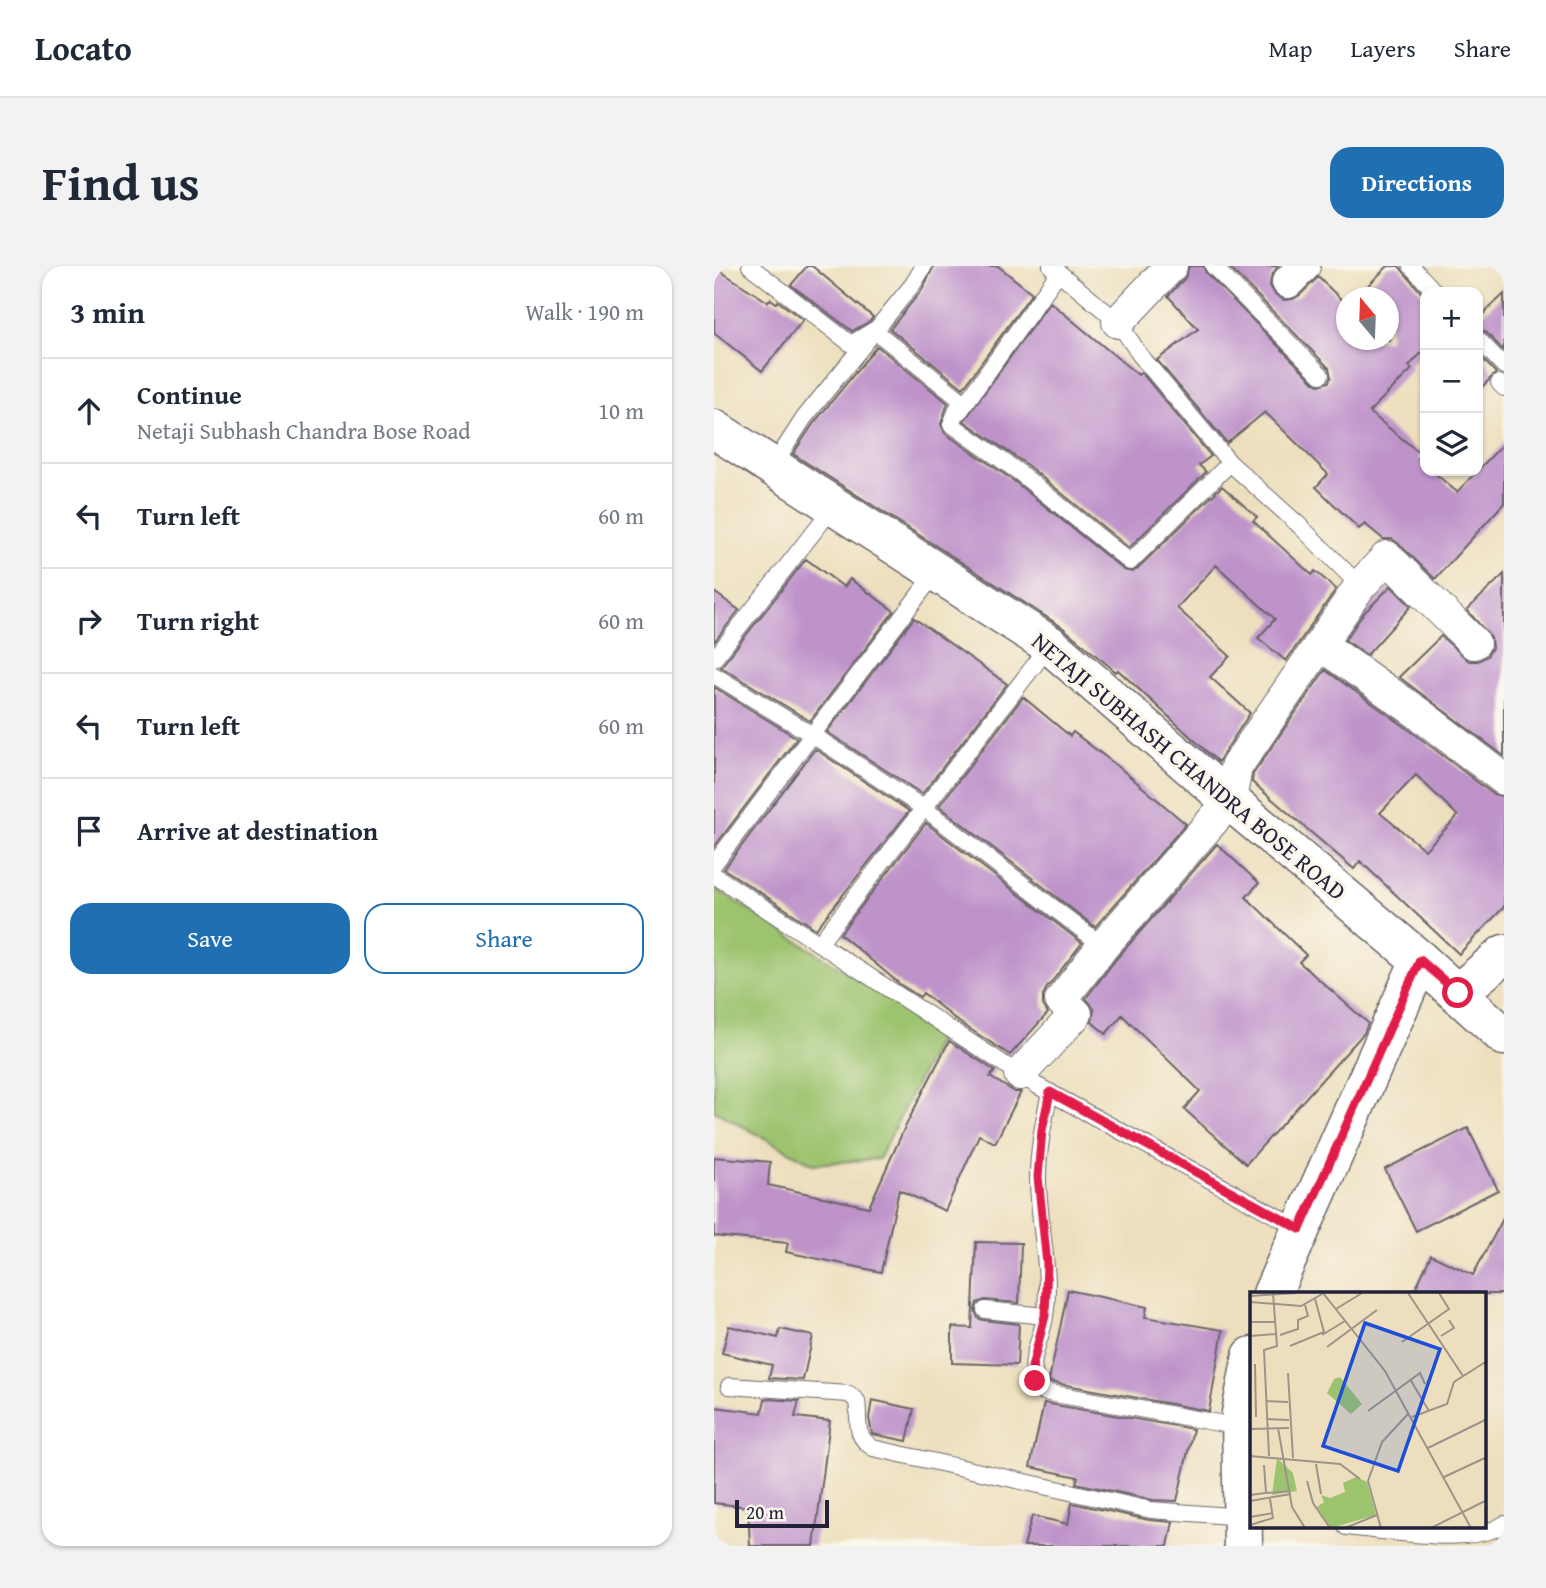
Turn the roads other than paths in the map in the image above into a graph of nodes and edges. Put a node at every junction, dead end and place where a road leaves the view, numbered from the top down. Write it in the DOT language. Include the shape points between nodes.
graph roads {
  1 [pos="750,266"];
  2 [pos="924,266"];
  3 [pos="1171,266"];
  4 [pos="1213,266"];
  5 [pos="1411,266"];
  6 [pos="1055,269"];
  7 [pos="1430,287"];
  8 [pos="1118,322"];
  9 [pos="874,330"];
  10 [pos="1483,344"];
  11 [pos="1504,366"];
  12 [pos="1321,375"];
  13 [pos="951,424"];
  14 [pos="715,431"];
  15 [pos="1230,463"];
  16 [pos="773,466"];
  17 [pos="834,506"];
  18 [pos="937,571"];
  19 [pos="1360,586"];
  20 [pos="1474,643"];
  21 [pos="1050,645"];
  22 [pos="1321,645"];
  23 [pos="714,659"];
  24 [pos="714,675"];
  25 [pos="811,734"];
  26 [pos="1504,779"];
  27 [pos="1230,801"];
  28 [pos="925,809"];
  29 [pos="714,864"];
  30 [pos="714,875"];
  31 [pos="819,944"];
  32 [pos="1103,946"];
  33 [pos="1504,954"];
  34 [pos="1420,960"];
  35 [pos="1458,993"];
  36 [pos="1504,1036"];
  37 [pos="1020,1074"];
  38 [pos="1050,1092"];
  39 [pos="1300,1229"];
  40 [pos="1273,1292"];
  41 [pos="985,1310"];
  42 [pos="1045,1316"];
  43 [pos="1250,1366"];
  44 [pos="729,1386"];
  45 [pos="1241,1427"];
  46 [pos="1504,1524"];
  47 [pos="1245,1527"];
  48 [pos="1356,1528"];
  1 -- 9 [label="lane" via="851,344"];
  2 -- 9 [label="lane"];
  3 -- 8 [label="street"];
  4 -- 12 [label="lane"];
  5 -- 7 [label="lane"];
  6 -- 8 [label="lane"];
  6 -- 13 [label="lane"];
  8 -- 15 [label="lane"];
  9 -- 13 [label="lane" via="961,400"];
  9 -- 16 [label="lane" via="804,418"];
  10 -- 11 [label="lane"];
  13 -- 15 [label="lane" via="1130,562"];
  14 -- 16 [label="main road, NETAJI SUBHASH CHANDRA BOSE ROAD"];
  15 -- 19 [label="lane"];
  16 -- 17 [label="main road, NETAJI SUBHASH CHANDRA BOSE ROAD"];
  17 -- 18 [label="main road, NETAJI SUBHASH CHANDRA BOSE ROAD"];
  17 -- 23 [label="lane"];
  18 -- 21 [label="main road, NETAJI SUBHASH CHANDRA BOSE ROAD"];
  18 -- 25 [label="lane"];
  19 -- 20 [label="street" via="1387,556"];
  19 -- 22 [label="street"];
  21 -- 27 [label="main road, NETAJI SUBHASH CHANDRA BOSE ROAD"];
  21 -- 28 [label="lane"];
  22 -- 26 [label="street"];
  22 -- 27 [label="street" via="1236,767"];
  24 -- 25 [label="lane"];
  25 -- 28 [label="lane"];
  25 -- 29 [label="lane"];
  27 -- 32 [label="street"];
  27 -- 34 [label="main road, NETAJI SUBHASH CHANDRA BOSE ROAD"];
  28 -- 31 [label="lane"];
  28 -- 32 [label="lane"];
  30 -- 31 [label="lane"];
  31 -- 37 [label="lane"];
  32 -- 37 [label="street" via="1061,1000 1076,1014"];
  33 -- 35 [label="main road"];
  34 -- 35 [label="main road, NETAJI SUBHASH CHANDRA BOSE ROAD"];
  34 -- 39 [label="main road"];
  35 -- 36 [label="main road, NETAJI SUBHASH CHANDRA BOSE ROAD"];
  37 -- 38 [label="lane"];
  38 -- 39 [label="lane"];
  38 -- 42 [label="lane" via="1038,1177 1047,1264"];
  39 -- 40 [label="main road"];
  41 -- 42 [label="lane"];
  42 -- 45 [label="lane" via="1032,1367 1044,1392"];
  43 -- 45 [label="main road"];
  44 -- 47 [label="lane" via="849,1394 857,1401 862,1441 873,1448"];
  45 -- 47 [label="main road"];
  46 -- 48 [label="lane" via="1494,1532 1461,1539"];
}
